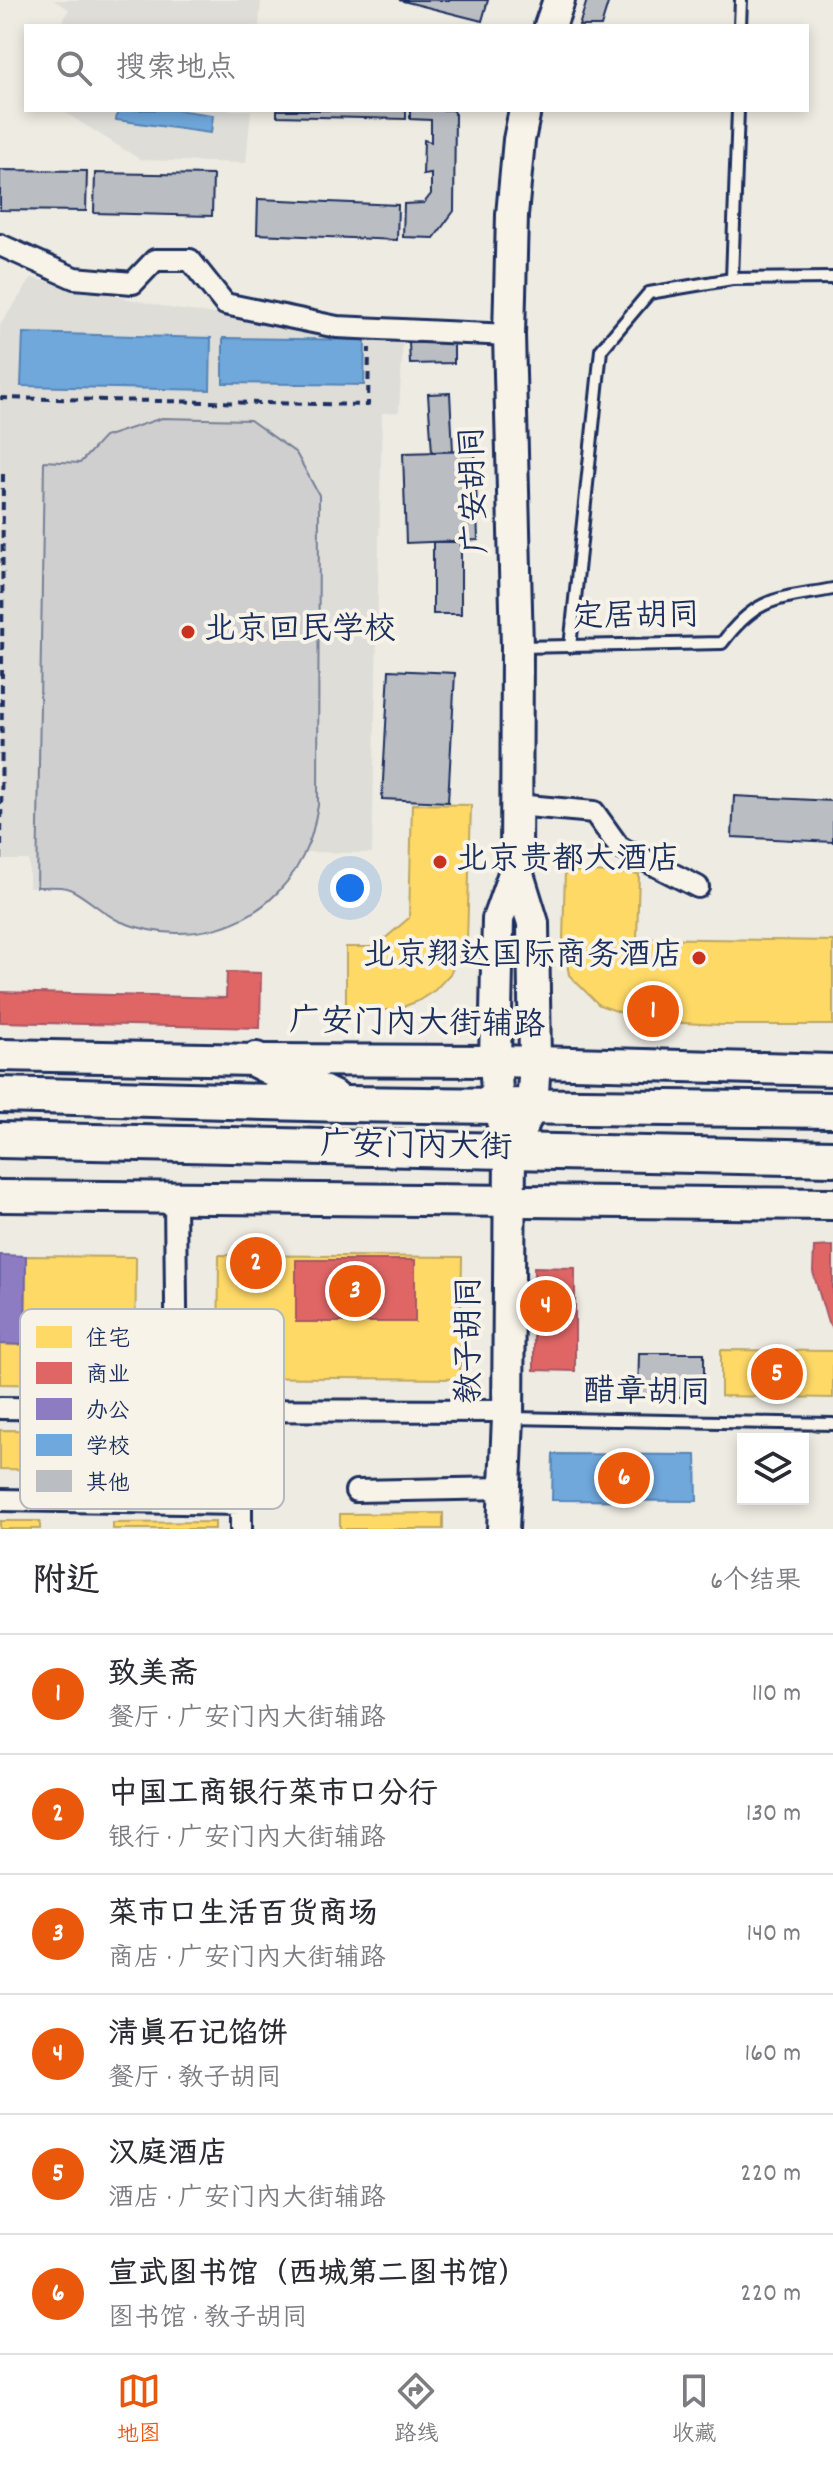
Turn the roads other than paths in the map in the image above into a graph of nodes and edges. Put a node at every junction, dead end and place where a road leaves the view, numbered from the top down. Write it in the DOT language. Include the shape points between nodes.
graph roads {
  1 [pos="559,0"];
  2 [pos="741,0"];
  3 [pos="551,24"];
  4 [pos="740,24"];
  5 [pos="525,112"];
  6 [pos="738,112"];
  7 [pos="0,245"];
  8 [pos="833,278"];
  9 [pos="732,279"];
  10 [pos="509,335"];
  11 [pos="833,589"];
  12 [pos="517,647"];
  13 [pos="570,647"];
  14 [pos="516,805"];
  15 [pos="516,868"];
  16 [pos="698,887"];
  17 [pos="0,1055"];
  18 [pos="256,1060"];
  19 [pos="495,1061"];
  20 [pos="535,1063"];
  21 [pos="833,1070"];
  22 [pos="0,1095"];
  23 [pos="346,1104"];
  24 [pos="498,1106"];
  25 [pos="532,1106"];
  26 [pos="833,1110"];
  27 [pos="0,1140"];
  28 [pos="510,1151"];
  29 [pos="833,1158"];
  30 [pos="0,1196"];
  31 [pos="175,1197"];
  32 [pos="509,1200"];
  33 [pos="833,1204"];
  34 [pos="176,1309"];
  35 [pos="0,1408"];
  36 [pos="20,1408"];
  37 [pos="284,1411"];
  38 [pos="508,1414"];
  39 [pos="833,1424"];
  40 [pos="505,1488"];
  41 [pos="356,1491"];
  42 [pos="0,1500"];
  43 [pos="20,1500"];
  44 [pos="503,1529"];
  1 -- 3 [label="street"];
  2 -- 4 [label="lane"];
  5 -- 10 [label="street, 广安胡同" via="512,215"];
  6 -- 9 [label="lane"];
  7 -- 10 [label="street" via="74,278 133,283 155,260 190,260 225,304 337,327"];
  8 -- 9 [label="lane"];
  9 -- 13 [label="lane" via="649,293 601,350"];
  10 -- 12 [label="street, 广安胡同"];
  11 -- 13 [label="lane, 定居胡同" via="766,601 738,621 722,643"];
  12 -- 13 [label="lane, 定居胡同"];
  12 -- 14 [label="street, 广安胡同"];
  14 -- 15 [label="street, 广安胡同"];
  14 -- 16 [label="street" via="594,812 619,847"];
  15 -- 19 [label="street, 广安胡同" via="498,919"];
  15 -- 20 [label="street, 广安胡同" via="533,923"];
  17 -- 18 [label="street, 广安门内大街辅路"];
  18 -- 19 [label="street, 广安门内大街辅路"];
  18 -- 23 [label="main road"];
  19 -- 20 [label="street, 广安门内大街辅路"];
  19 -- 24 [label="street, 广安胡同"];
  20 -- 21 [label="street, 广安门内大街辅路"];
  20 -- 25 [label="street, 广安胡同"];
  22 -- 23 [label="main road, 广安门内大街"];
  23 -- 24 [label="main road, 广安门内大街"];
  24 -- 25 [label="main road, 广安门内大街"];
  24 -- 28 [label="street, 广安胡同"];
  25 -- 26 [label="main road, 广安门内大街"];
  25 -- 28 [label="street"];
  27 -- 28 [label="main road, 广安门内大街"];
  28 -- 29 [label="main road, 广安门内大街"];
  28 -- 32 [label="street, 教子胡同"];
  30 -- 31 [label="street"];
  31 -- 32 [label="street"];
  31 -- 34 [label="street"];
  32 -- 33 [label="street"];
  32 -- 38 [label="street, 教子胡同"];
  35 -- 36 [label="street"];
  37 -- 38 [label="street"];
  38 -- 39 [label="lane, 醋章胡同"];
  38 -- 40 [label="street, 教子胡同"];
  40 -- 41 [label="street"];
  40 -- 44 [label="street, 教子胡同"];
  42 -- 43 [label="street"];
}
